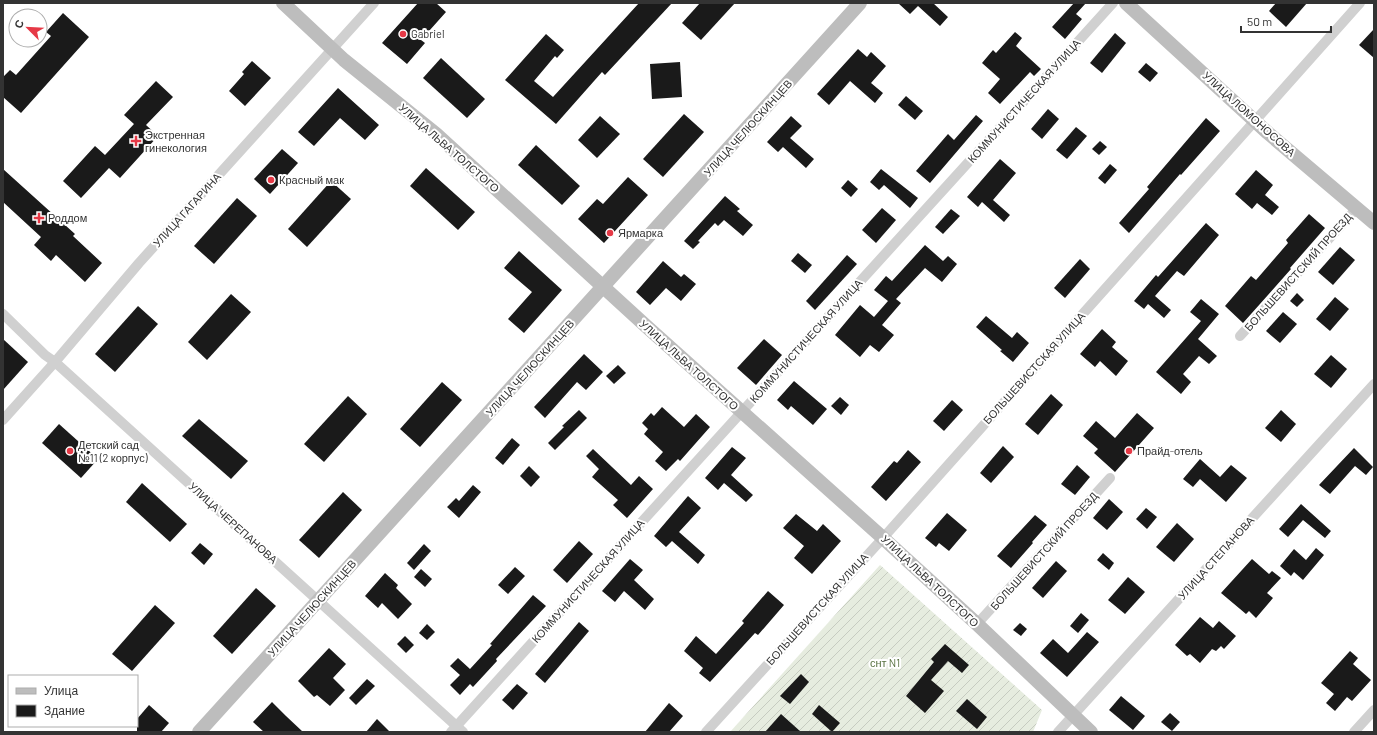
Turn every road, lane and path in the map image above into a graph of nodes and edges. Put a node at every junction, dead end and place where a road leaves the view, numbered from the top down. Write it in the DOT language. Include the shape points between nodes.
graph roads {
  1 [pos="283,3"];
  2 [pos="374,3"];
  3 [pos="860,3"];
  4 [pos="1113,3"];
  5 [pos="1126,3"];
  6 [pos="1360,3"];
  7 [pos="332,49"];
  8 [pos="1254,120"];
  9 [pos="1357,208"];
  10 [pos="1374,223"];
  11 [pos="604,287"];
  12 [pos="3,314"];
  13 [pos="1240,336"];
  14 [pos="56,362"];
  15 [pos="1374,384"];
  16 [pos="742,412"];
  17 [pos="3,420"];
  18 [pos="1110,478"];
  19 [pos="883,538"];
  20 [pos="319,601"];
  21 [pos="977,624"];
  22 [pos="1374,710"];
  23 [pos="1073,715"];
  24 [pos="457,730"];
  25 [pos="199,732"];
  26 [pos="706,732"];
  27 [pos="1058,732"];
  28 [pos="1091,732"];
  29 [pos="1354,732"];
  1 -- 7 [label="street, УЛИЦА ЛЬВА ТОЛСТОГО"];
  2 -- 7 [label="street, УЛИЦА ГАГАРИНА"];
  3 -- 11 [label="street, УЛИЦА ЧЕЛЮСКИНЦЕВ"];
  4 -- 16 [label="street, КОММУНИСТИЧЕСКАЯ УЛИЦА"];
  5 -- 8 [label="street, УЛИЦА ЛОМОНОСОВА"];
  6 -- 8 [label="street, БОЛЬШЕВИСТСКАЯ УЛИЦА"];
  7 -- 11 [label="street, УЛИЦА ЛЬВА ТОЛСТОГО" via="436,134"];
  7 -- 14 [label="street, УЛИЦА ГАГАРИНА" via="139,263"];
  8 -- 9 [label="street, УЛИЦА ЛОМОНОСОВА"];
  8 -- 19 [label="street, БОЛЬШЕВИСТСКАЯ УЛИЦА"];
  9 -- 10 [label="street, УЛИЦА ЛОМОНОСОВА"];
  9 -- 13 [label="street, БОЛЬШЕВИСТСКИЙ ПРОЕЗД"];
  11 -- 16 [label="street, УЛИЦА ЛЬВА ТОЛСТОГО"];
  11 -- 20 [label="street, УЛИЦА ЧЕЛЮСКИНЦЕВ"];
  12 -- 14 [label="street, УЛИЦА ЧЕРЕПАНОВА" via="45,355"];
  14 -- 17 [label="street, УЛИЦА ГАГАРИНА"];
  14 -- 20 [label="street, УЛИЦА ЧЕРЕПАНОВА"];
  15 -- 23 [label="street, УЛИЦА СТЕПАНОВА"];
  16 -- 19 [label="street, УЛИЦА ЛЬВА ТОЛСТОГО"];
  16 -- 24 [label="street, КОММУНИСТИЧЕСКАЯ УЛИЦА"];
  18 -- 21 [label="street, БОЛЬШЕВИСТСКИЙ ПРОЕЗД"];
  19 -- 21 [label="street, УЛИЦА ЛЬВА ТОЛСТОГО"];
  19 -- 26 [label="street, БОЛЬШЕВИСТСКАЯ УЛИЦА"];
  20 -- 24 [label="street, УЛИЦА ЧЕРЕПАНОВА"];
  20 -- 25 [label="street, УЛИЦА ЧЕЛЮСКИНЦЕВ"];
  21 -- 23 [label="street, УЛИЦА ЛЬВА ТОЛСТОГО"];
  22 -- 29 [label="street"];
  23 -- 27 [label="street, УЛИЦА СТЕПАНОВА"];
  23 -- 28 [label="street, УЛИЦА ЛЬВА ТОЛСТОГО"];
}
